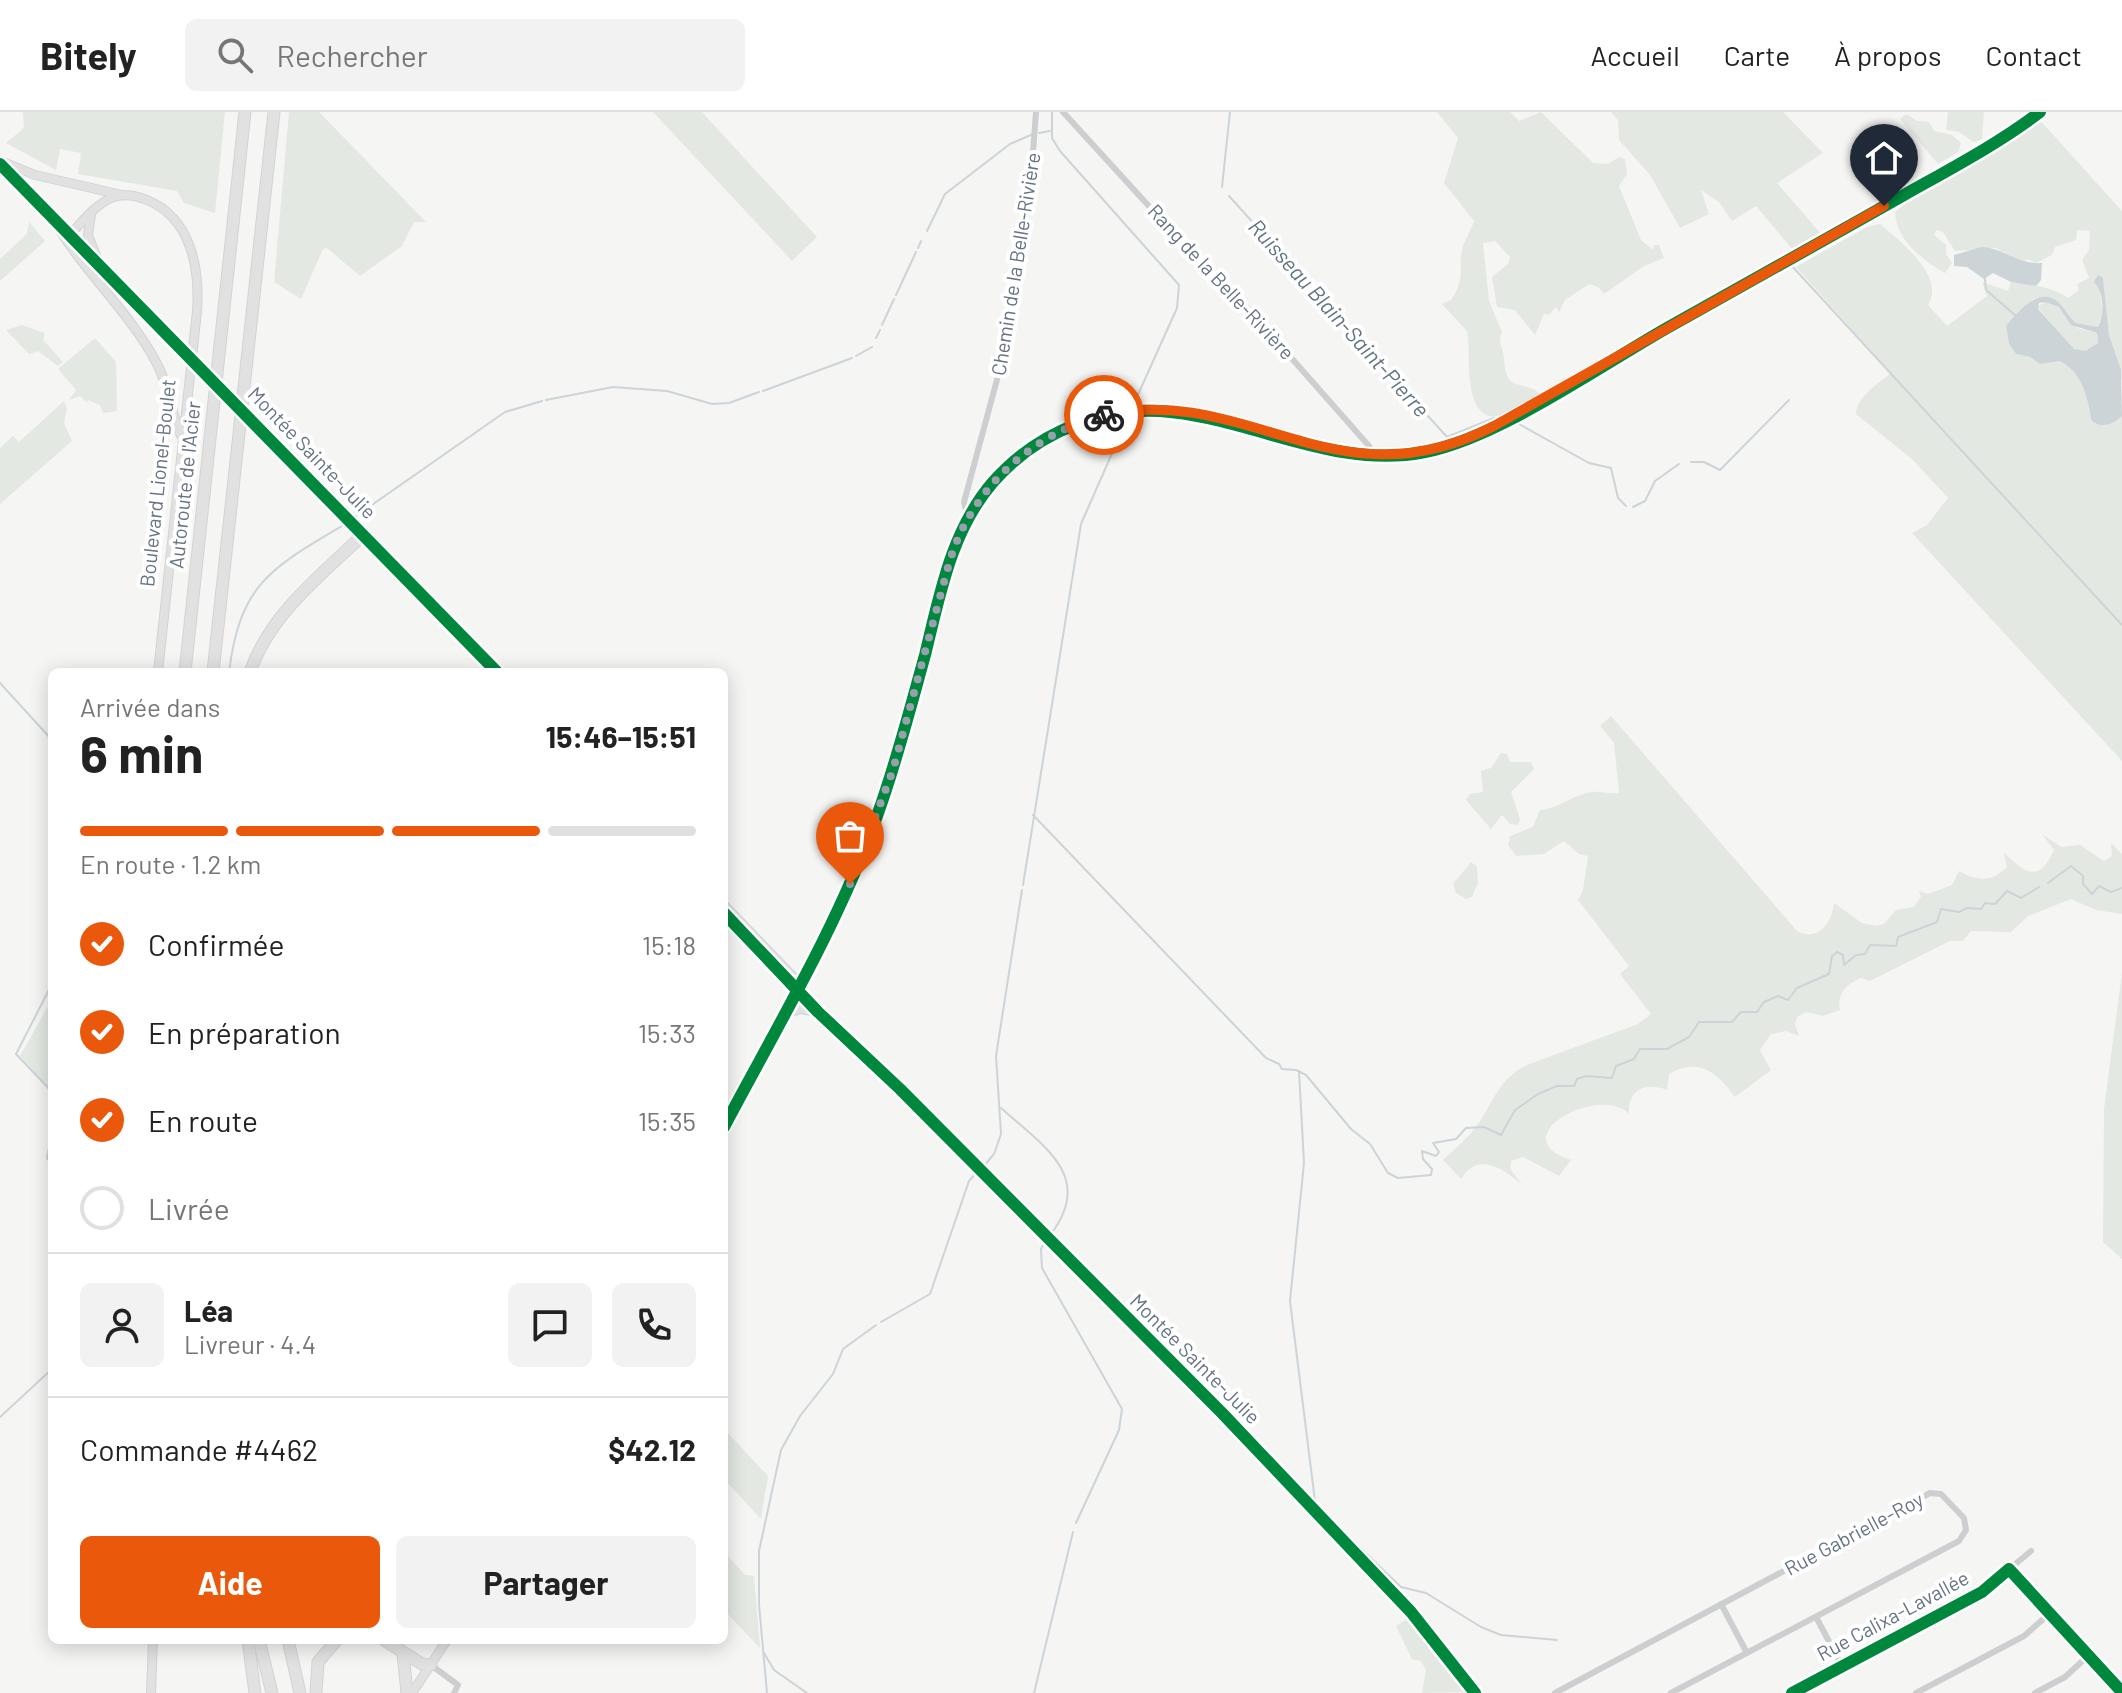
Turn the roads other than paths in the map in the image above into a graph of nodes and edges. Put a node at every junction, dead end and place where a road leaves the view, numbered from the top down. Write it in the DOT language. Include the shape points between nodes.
graph roads {
  1 [pos="245,112"];
  2 [pos="274,112"];
  3 [pos="1036,112"];
  4 [pos="1063,112"];
  5 [pos="2040,112"];
  6 [pos="0,162"];
  7 [pos="123,195"];
  8 [pos="91,214"];
  9 [pos="53,219"];
  10 [pos="70,235"];
  11 [pos="98,262"];
  12 [pos="183,440"];
  13 [pos="1373,456"];
  14 [pos="968,518"];
  15 [pos="364,534"];
  16 [pos="158,668"];
  17 [pos="185,668"];
  18 [pos="213,668"];
  19 [pos="252,668"];
  20 [pos="493,668"];
  21 [pos="728,909"];
  22 [pos="728,917"];
  23 [pos="799,986"];
  24 [pos="818,1012"];
  25 [pos="783,1014"];
  26 [pos="874,1065"];
  27 [pos="728,1119"];
  28 [pos="2031,1551"];
  29 [pos="2009,1569"];
  30 [pos="1721,1604"];
  31 [pos="2050,1613"];
  32 [pos="1816,1617"];
  33 [pos="153,1644"];
  34 [pos="249,1644"];
  35 [pos="260,1644"];
  36 [pos="289,1644"];
  37 [pos="332,1644"];
  38 [pos="390,1644"];
  39 [pos="402,1644"];
  40 [pos="444,1644"];
  41 [pos="403,1653"];
  42 [pos="1747,1653"];
  43 [pos="2089,1655"];
  44 [pos="431,1665"];
  45 [pos="1842,1666"];
  46 [pos="2122,1692"];
  47 [pos="151,1693"];
  48 [pos="255,1693"];
  49 [pos="272,1693"];
  50 [pos="300,1693"];
  51 [pos="316,1693"];
  52 [pos="410,1693"];
  53 [pos="454,1693"];
  54 [pos="1475,1693"];
  55 [pos="1555,1693"];
  56 [pos="1671,1693"];
  57 [pos="1792,1693"];
  58 [pos="1916,1693"];
  59 [pos="2035,1693"];
  1 -- 17 [label="highway, Autoroute de l'Acier"];
  2 -- 18 [label="highway"];
  3 -- 14 [label="street, Chemin de la Belle-Rivière" via="1019,273 998,384 964,506"];
  4 -- 13 [label="street, Rang de la Belle-Rivière" via="1256,318"];
  5 -- 13 [label="main road" via="1968,158 1483,432 1433,450"];
  6 -- 7 [label="main road, Boulevard Lionel-Boulet"];
  6 -- 9 [label="main road"];
  7 -- 8 [label="main road"];
  7 -- 12 [label="main road, Boulevard Lionel-Boulet" via="148,200 173,217 195,263 198,300"];
  8 -- 10 [label="main road"];
  8 -- 11 [label="main road" via="88,235"];
  9 -- 10 [label="main road"];
  9 -- 12 [label="main road" via="156,361"];
  10 -- 11 [label="main road, Montée Sainte-Julie"];
  11 -- 15 [label="main road, Montée Sainte-Julie, bridge"];
  12 -- 16 [label="main road, Boulevard Lionel-Boulet"];
  13 -- 14 [label="main road" via="1326,449 1201,414 1130,411 1084,421 1038,444 998,477"];
  14 -- 23 [label="main road, Chemin de la Belle-Rivière" via="950,560 881,807 850,886"];
  15 -- 19 [label="highway" via="286,610"];
  15 -- 20 [label="main road, Montée Sainte-Julie"];
  21 -- 23 [label="main road, Montée Sainte-Julie"];
  22 -- 23 [label="main road, Montée Sainte-Julie"];
  23 -- 24 [label="main road, Montée Sainte-Julie"];
  23 -- 25 [label="main road, Chemin de la Belle-Rivière"];
  23 -- 26 [label="main road, Montée Sainte-Julie"];
  24 -- 25 [label="main road"];
  24 -- 26 [label="main road, Montée Sainte-Julie"];
  25 -- 27 [label="main road, Chemin de la Belle-Rivière"];
  26 -- 54 [label="main road, Montée Sainte-Julie" via="1361,1558 1423,1625"];
  28 -- 29 [label="street, Rue Calixa-Lavallée"];
  29 -- 31 [label="street"];
  29 -- 45 [label="street, Rue Calixa-Lavallée" via="1982,1592"];
  30 -- 32 [label="street, Rue Gabrielle-Roy" via="1933,1492 1943,1495 1964,1518 1966,1530 1959,1541"];
  30 -- 42 [label="street"];
  30 -- 55 [label="street, Rue Gabrielle-Roy"];
  31 -- 43 [label="street"];
  31 -- 58 [label="street" via="2023,1637"];
  32 -- 42 [label="street, Rue Gabrielle-Roy"];
  32 -- 45 [label="street"];
  33 -- 47 [label="main road"];
  34 -- 48 [label="highway"];
  35 -- 49 [label="highway"];
  36 -- 50 [label="highway"];
  37 -- 51 [label="highway" via="316,1666"];
  38 -- 41 [label="highway"];
  39 -- 44 [label="highway"];
  40 -- 44 [label="main road"];
  41 -- 44 [label="highway"];
  41 -- 52 [label="highway"];
  42 -- 56 [label="street, Rue Gabrielle-Roy"];
  43 -- 46 [label="street"];
  43 -- 59 [label="street" via="2067,1676"];
  44 -- 52 [label="main road"];
  44 -- 53 [label="street" via="458,1685"];
  45 -- 57 [label="street, Rue Calixa-Lavallée"];
}
